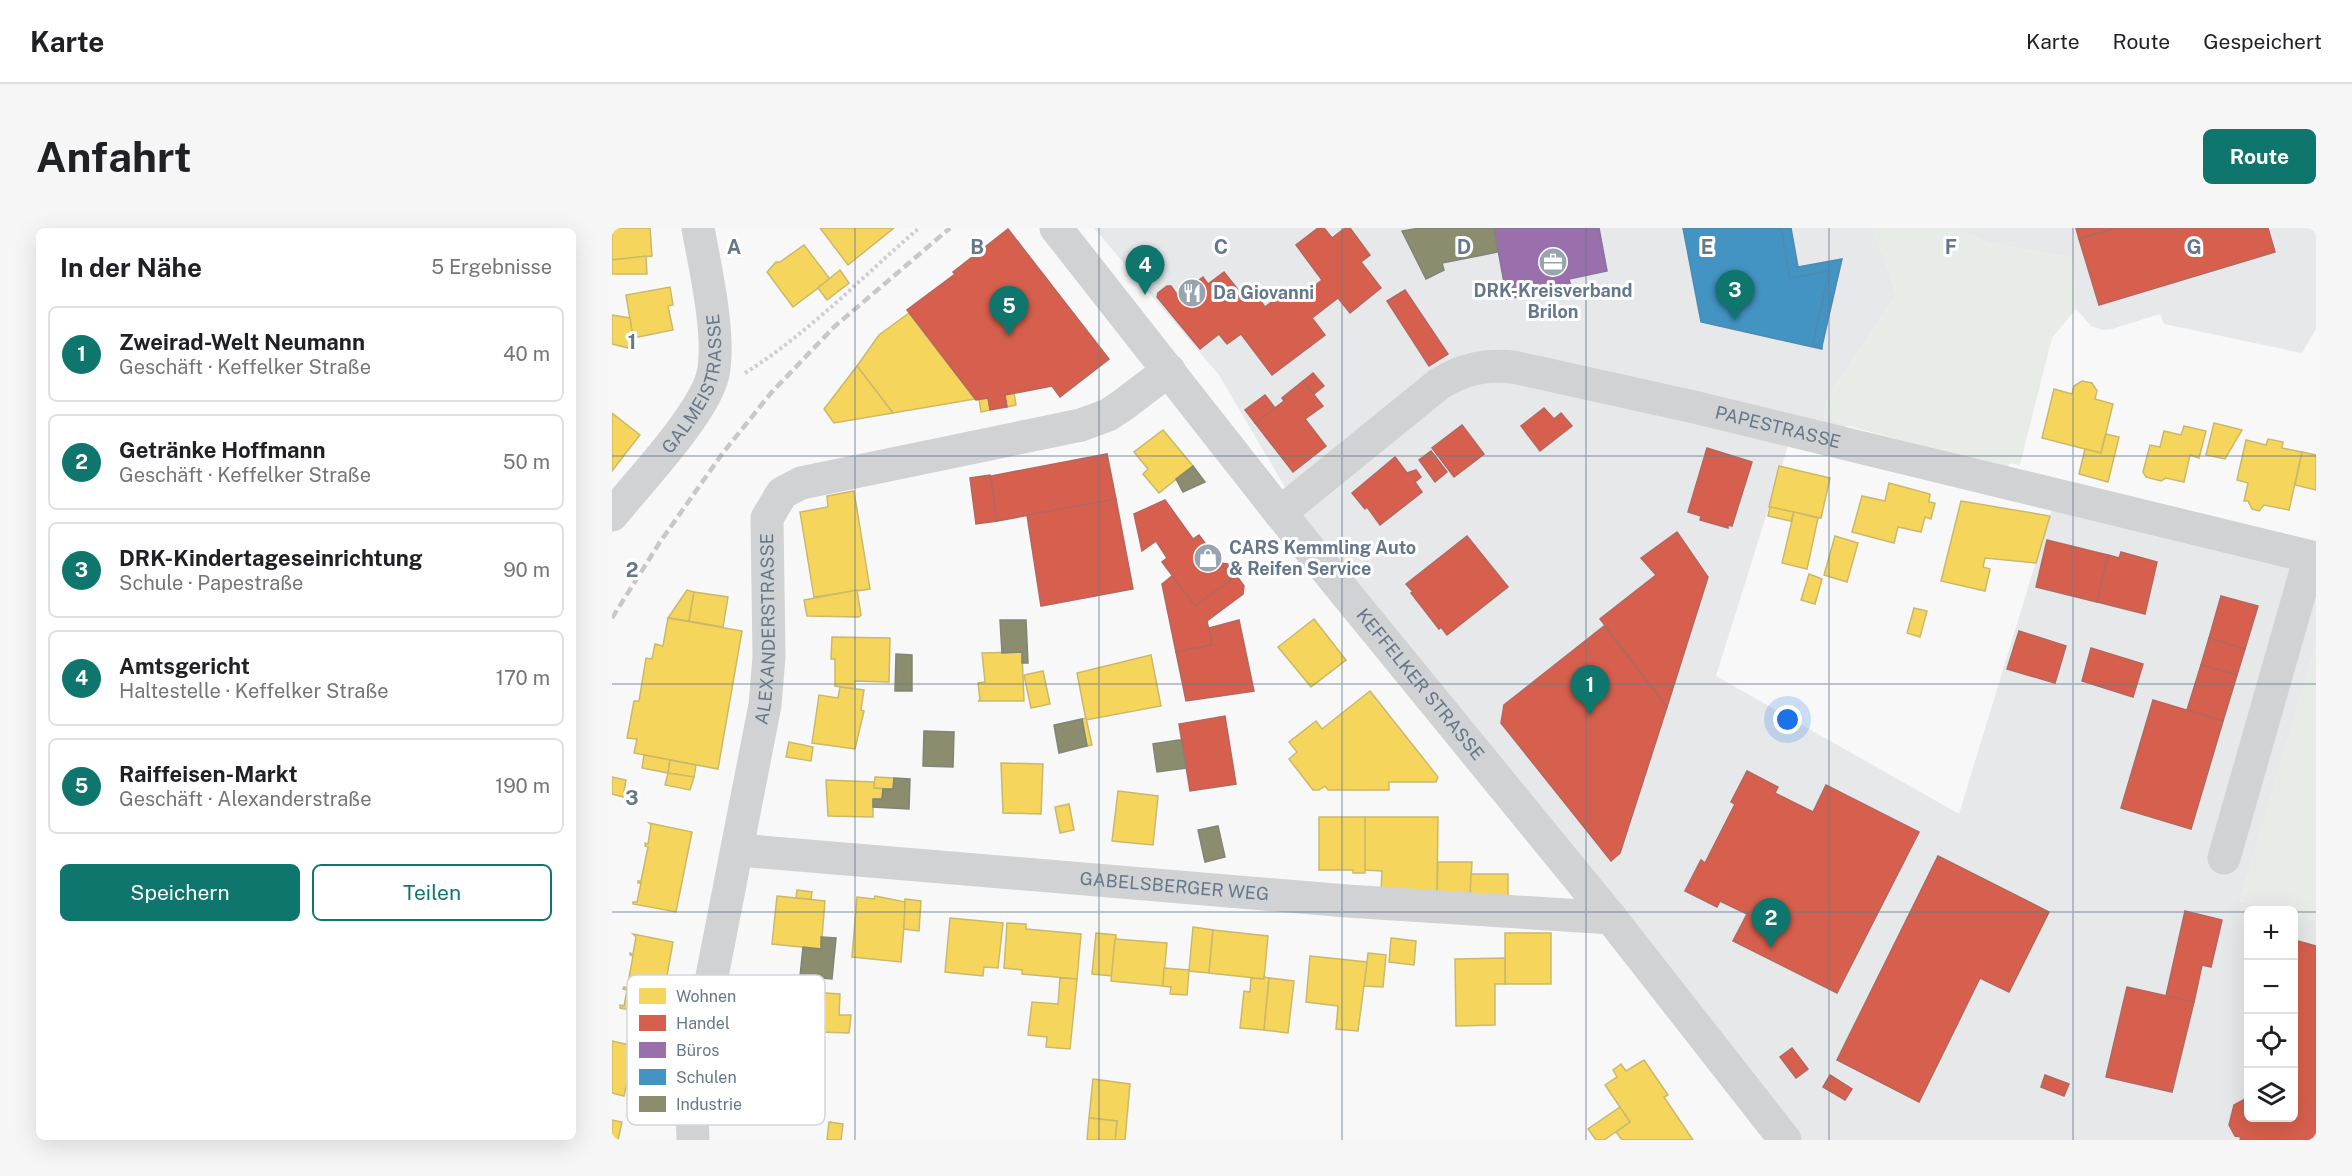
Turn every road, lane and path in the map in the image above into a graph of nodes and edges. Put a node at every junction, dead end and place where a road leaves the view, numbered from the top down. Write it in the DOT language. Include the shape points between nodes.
graph roads {
  1 [pos="919,228"];
  2 [pos="1056,228"];
  3 [pos="700,229"];
  4 [pos="1169,370"];
  5 [pos="703,399"];
  6 [pos="1280,513"];
  7 [pos="612,515"];
  8 [pos="2313,557"];
  9 [pos="738,849"];
  10 [pos="2223,858"];
  11 [pos="1611,918"];
  12 [pos="713,975"];
  13 [pos="693,1125"];
  14 [pos="693,1140"];
  15 [pos="1785,1140"];
  1 -- 5 [label="path" via="764,361"];
  2 -- 4 [label="street, KEFFELKER STRASSE"];
  3 -- 5 [label="street, GALMEISTRASSE" via="716,346 713,376"];
  4 -- 6 [label="street, KEFFELKER STRASSE"];
  4 -- 9 [label="street, ALEXANDERSTRASSE" via="1123,405 1094,421 1053,433 818,478 782,493 767,518 768,676"];
  5 -- 7 [label="street, GALMEISTRASSE"];
  6 -- 8 [label="street, PAPESTRASSE" via="1439,384 1467,370 1497,366 1694,407"];
  6 -- 11 [label="street, KEFFELKER STRASSE"];
  8 -- 10 [label="street"];
  9 -- 11 [label="street, GABELSBERGER WEG" via="1347,901"];
  9 -- 12 [label="street, ALEXANDERSTRASSE"];
  11 -- 15 [label="street, KEFFELKER STRASSE"];
  13 -- 14 [label="street, ALEXANDERSTRASSE"];
}
